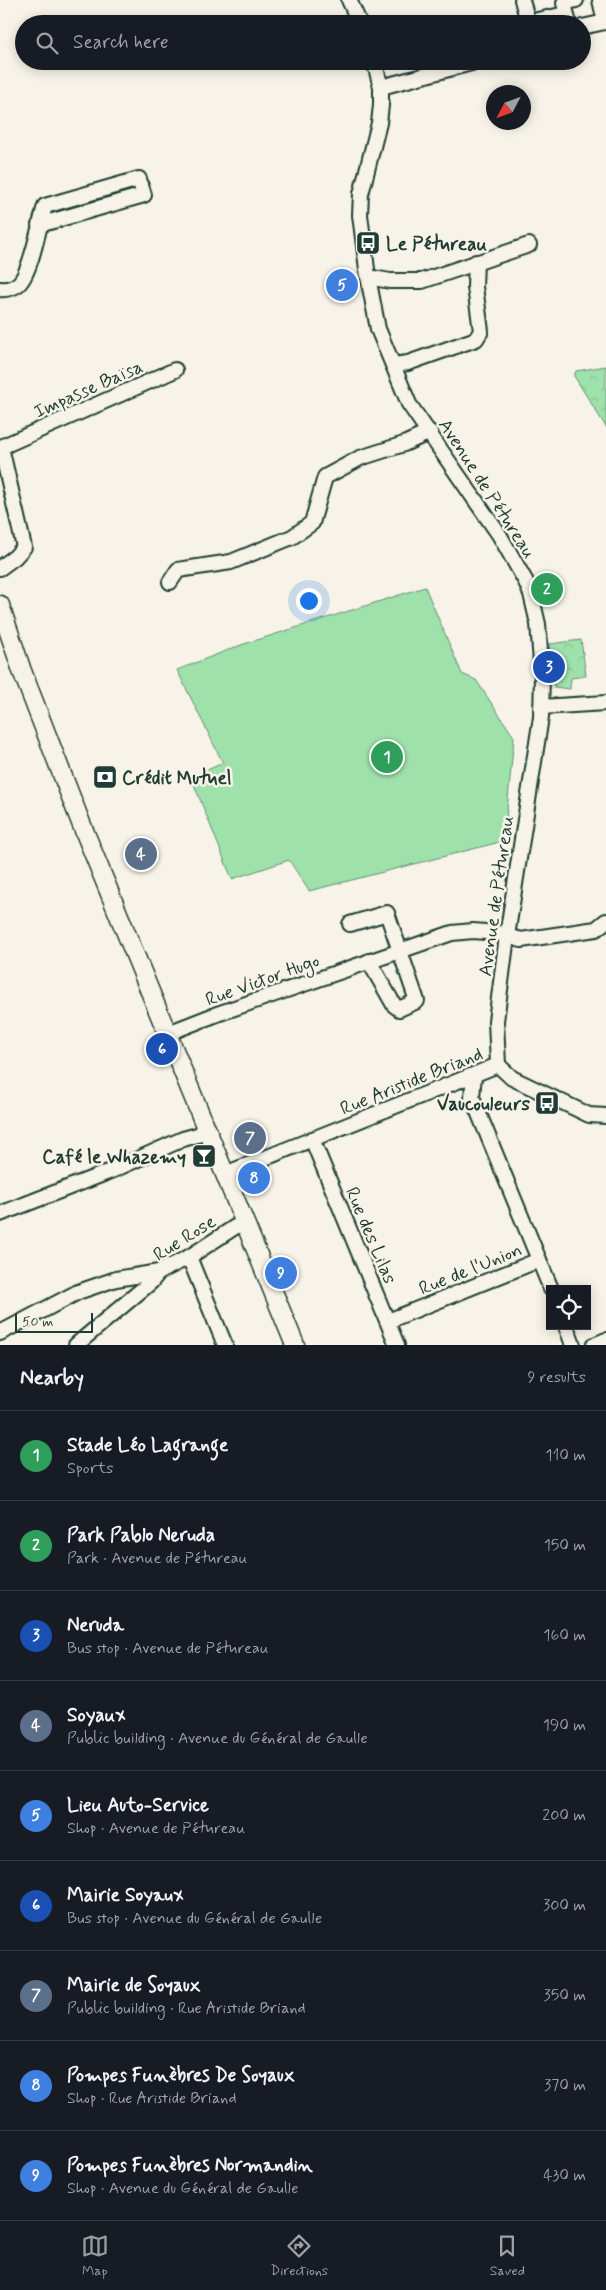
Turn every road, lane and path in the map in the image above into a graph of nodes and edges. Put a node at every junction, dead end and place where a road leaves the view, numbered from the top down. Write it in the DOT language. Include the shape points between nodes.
graph roads {
  1 [pos="349,0"];
  2 [pos="522,0"];
  3 [pos="576,0"];
  4 [pos="600,0"];
  5 [pos="356,15"];
  6 [pos="525,15"];
  7 [pos="566,15"];
  8 [pos="591,25"];
  9 [pos="376,70"];
  10 [pos="444,70"];
  11 [pos="381,87"];
  12 [pos="39,226"];
  13 [pos="529,245"];
  14 [pos="476,262"];
  15 [pos="368,277"];
  16 [pos="0,289"];
  17 [pos="394,365"];
  18 [pos="175,370"];
  19 [pos="430,432"];
  20 [pos="0,568"];
  21 [pos="170,582"];
  22 [pos="0,605"];
  23 [pos="606,703"];
  24 [pos="541,707"];
  25 [pos="606,920"];
  26 [pos="350,924"];
  27 [pos="507,936"];
  28 [pos="400,950"];
  29 [pos="369,961"];
  30 [pos="169,1035"];
  31 [pos="498,1065"];
  32 [pos="474,1075"];
  33 [pos="606,1116"];
  34 [pos="208,1132"];
  35 [pos="312,1140"];
  36 [pos="225,1174"];
  37 [pos="0,1214"];
  38 [pos="246,1223"];
  39 [pos="189,1257"];
  40 [pos="539,1260"];
  41 [pos="159,1272"];
  42 [pos="548,1285"];
  43 [pos="388,1321"];
  44 [pos="567,1330"];
  45 [pos="0,1333"];
  46 [pos="606,1340"];
  47 [pos="76,1345"];
  48 [pos="225,1345"];
  49 [pos="295,1345"];
  50 [pos="397,1345"];
  51 [pos="573,1345"];
  52 [pos="594,1345"];
  1 -- 5 [label="street"];
  2 -- 6 [label="street"];
  3 -- 7 [label="street" via="564,3"];
  4 -- 8 [label="street" via="605,22"];
  9 -- 11 [label="street, Avenue de Pétureau"];
  10 -- 11 [label="street"];
  11 -- 15 [label="street, Avenue de Pétureau" via="379,123 361,194"];
  12 -- 12 [label="street" via="45,206 139,179 144,195"];
  12 -- 16 [label="street" via="26,273 20,283 6,290"];
  13 -- 14 [label="street"];
  14 -- 15 [label="street" via="422,281 390,282"];
  14 -- 17 [label="street" via="475,287 481,331 476,339 408,364"];
  15 -- 17 [label="street, Avenue de Pétureau" via="378,329"];
  17 -- 19 [label="street, Avenue de Pétureau" via="409,404"];
  18 -- 20 [label="street, Impasse Baïsa" via="2,446 24,547"];
  19 -- 21 [label="street" via="360,458 325,477 312,523 292,537 231,562 178,570"];
  19 -- 24 [label="street, Avenue de Pétureau" via="500,536 531,594 540,649"];
  22 -- 30 [label="main road" via="81,823"];
  23 -- 24 [label="street"];
  24 -- 27 [label="street, Avenue de Pétureau"];
  25 -- 27 [label="street, Rue Victor Hugo" via="596,929 521,940"];
  26 -- 28 [label="street" via="387,913"];
  27 -- 28 [label="street, Rue Victor Hugo" via="452,933"];
  27 -- 31 [label="street, Avenue de Pétureau" via="496,1021"];
  28 -- 29 [label="street, Rue Victor Hugo"];
  28 -- 29 [label="street" via="417,1001 399,1008"];
  29 -- 30 [label="street, Rue Victor Hugo" via="217,1014"];
  30 -- 34 [label="main road"];
  31 -- 32 [label="street, Rue Aristide Briand"];
  31 -- 33 [label="street, Rue Aristide Briand" via="512,1078 589,1115"];
  32 -- 35 [label="street, Rue Aristide Briand"];
  32 -- 40 [label="street" via="472,1097"];
  34 -- 36 [label="main road"];
  34 -- 37 [label="street" via="183,1139"];
  35 -- 36 [label="street, Rue Aristide Briand"];
  35 -- 43 [label="street, Rue des Lilas"];
  36 -- 38 [label="main road"];
  38 -- 39 [label="street, Rue Rose"];
  38 -- 49 [label="main road"];
  39 -- 41 [label="street, Rue Rose"];
  39 -- 48 [label="street"];
  40 -- 42 [label="street"];
  40 -- 43 [label="street, Rue de l'Union"];
  41 -- 45 [label="street" via="116,1279 78,1292"];
  41 -- 47 [label="street, Rue Rose"];
  43 -- 50 [label="street, Rue des Lilas"];
  44 -- 51 [label="street"];
  46 -- 52 [label="street"];
}
